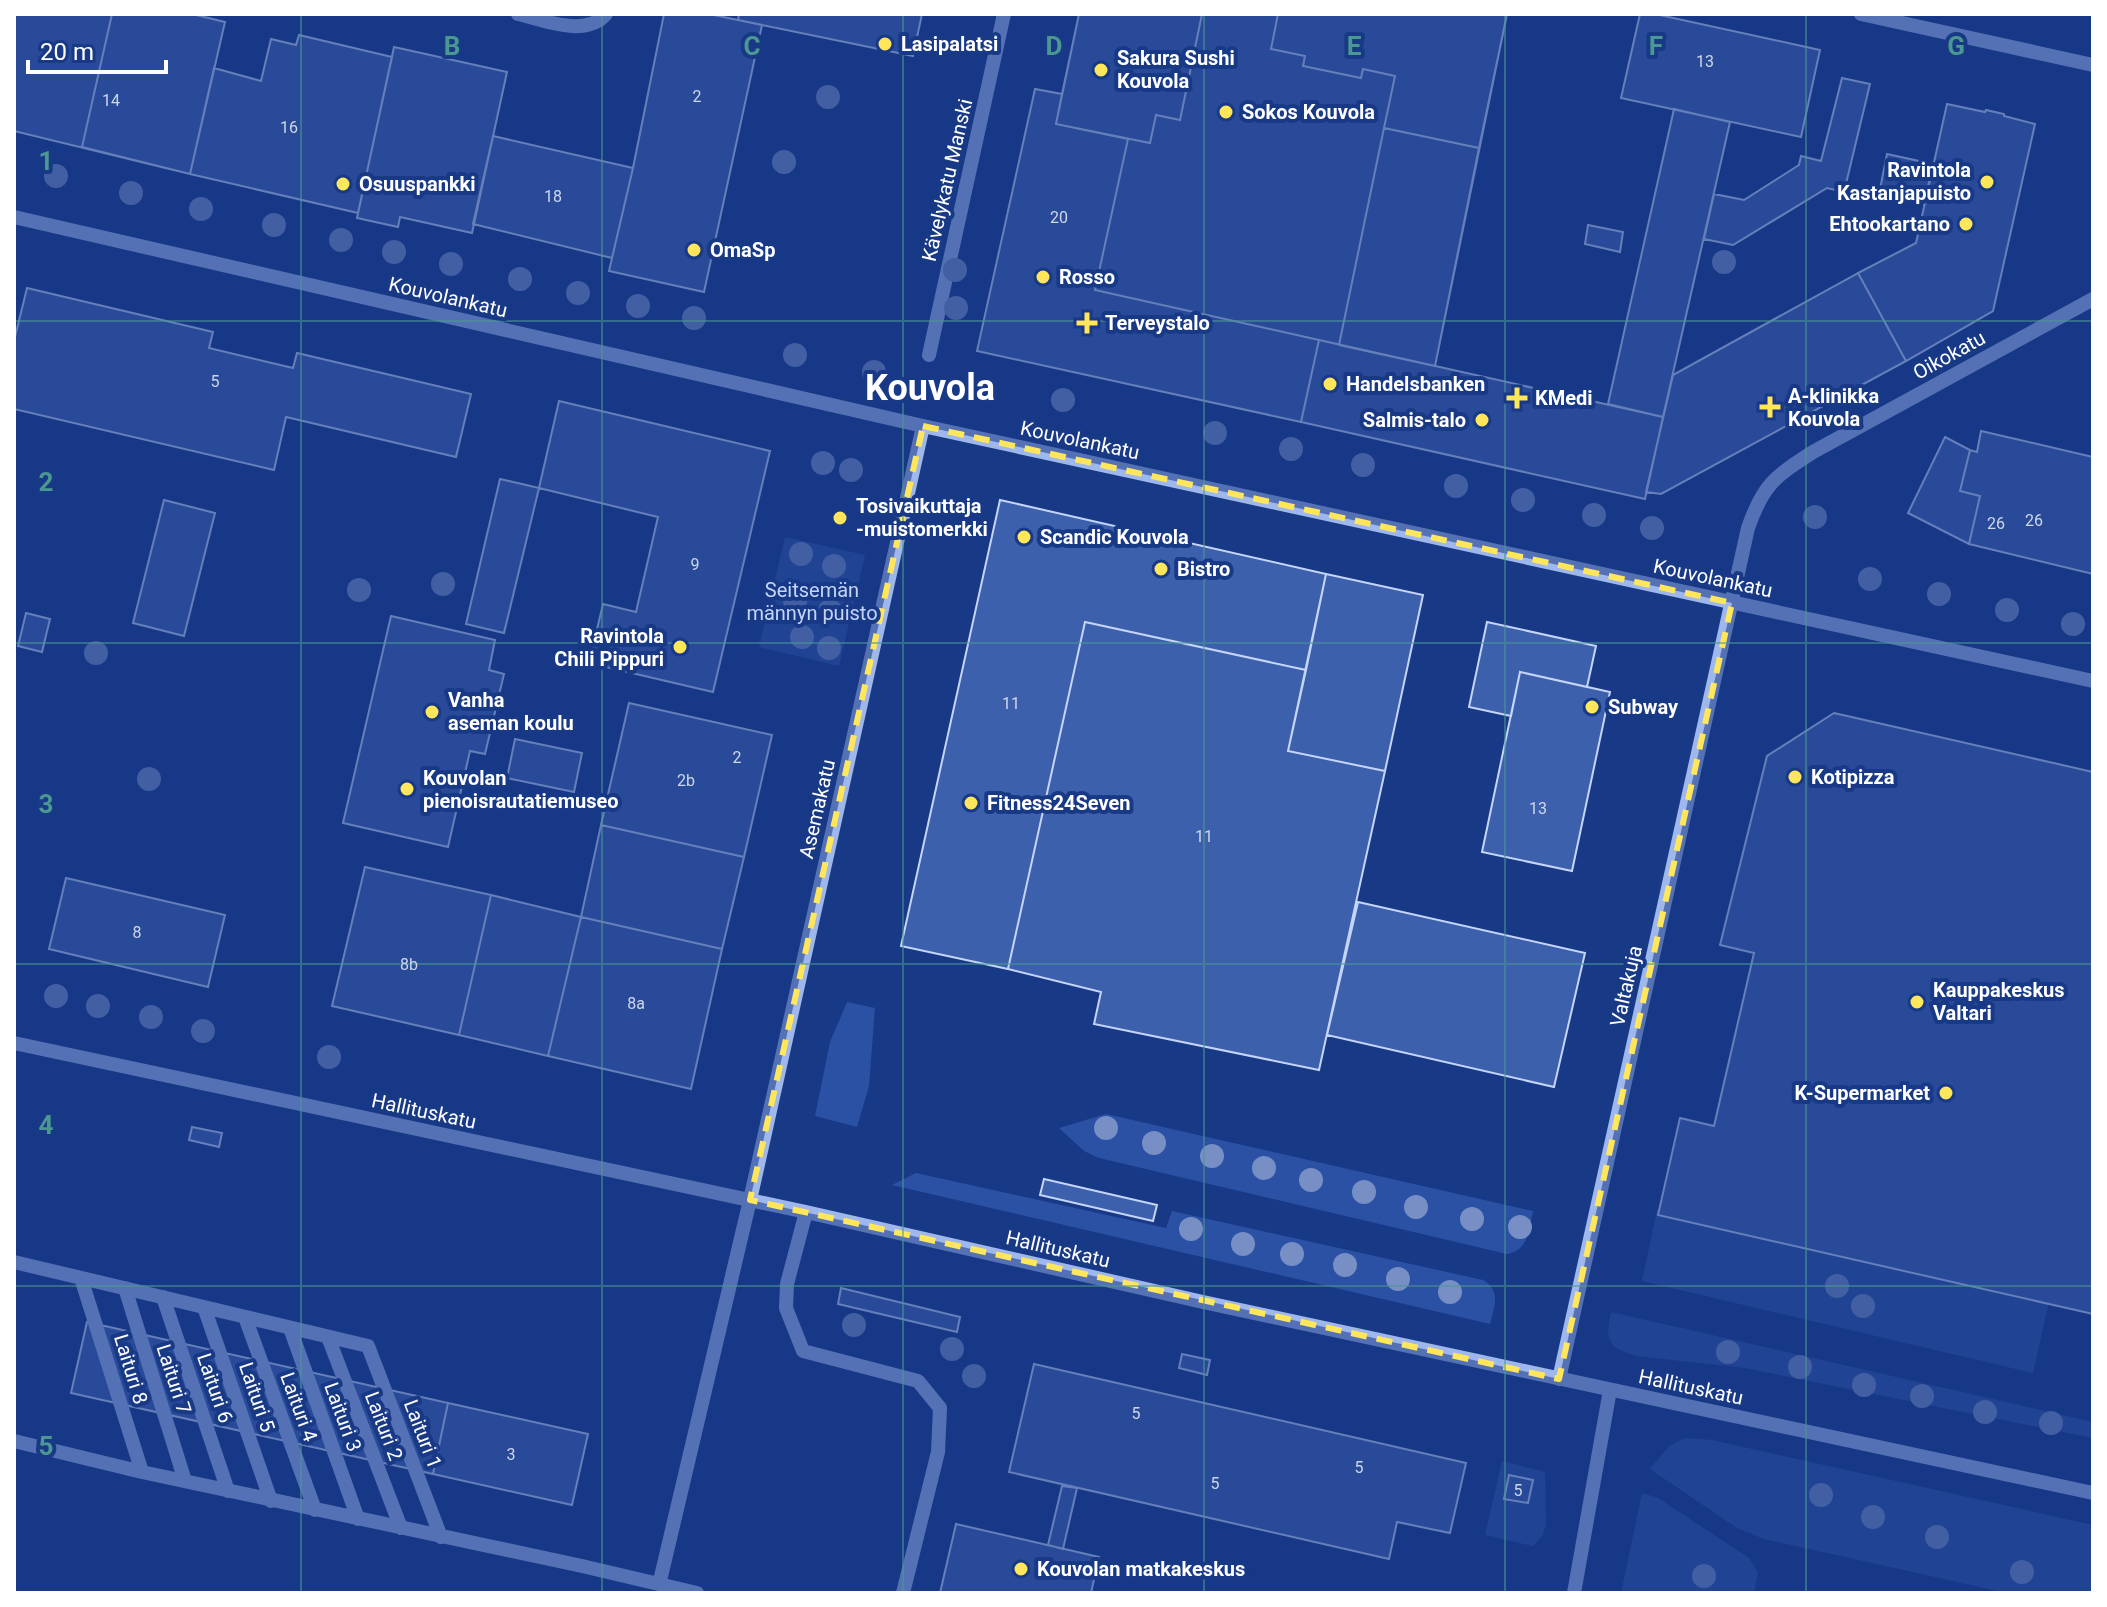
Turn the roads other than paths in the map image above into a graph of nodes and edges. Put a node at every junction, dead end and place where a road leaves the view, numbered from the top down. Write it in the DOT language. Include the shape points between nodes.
graph roads {
  1 [pos="518,14"];
  2 [pos="606,14"];
  3 [pos="1004,14"];
  4 [pos="1861,14"];
  5 [pos="2093,65"];
  6 [pos="14,217"];
  7 [pos="2093,299"];
  8 [pos="929,355"];
  9 [pos="923,426"];
  10 [pos="1732,603"];
  11 [pos="2093,681"];
  12 [pos="14,1043"];
  13 [pos="750,1200"];
  14 [pos="806,1212"];
  15 [pos="14,1262"];
  16 [pos="81,1278"];
  17 [pos="125,1288"];
  18 [pos="163,1297"];
  19 [pos="204,1307"];
  20 [pos="245,1317"];
  21 [pos="290,1328"];
  22 [pos="328,1337"];
  23 [pos="1559,1379"];
  24 [pos="1610,1390"];
  25 [pos="14,1441"];
  26 [pos="142,1472"];
  27 [pos="185,1481"];
  28 [pos="228,1491"];
  29 [pos="2093,1493"];
  30 [pos="271,1501"];
  31 [pos="315,1510"];
  32 [pos="358,1519"];
  33 [pos="401,1528"];
  34 [pos="441,1537"];
  35 [pos="659,1585"];
  36 [pos="697,1593"];
  37 [pos="903,1593"];
  38 [pos="1574,1593"];
  1 -- 2 [label="street" via="577,27"];
  3 -- 8 [label="street, Kävelykatu Manski"];
  4 -- 5 [label="street"];
  6 -- 9 [label="street, Kouvolankatu"];
  7 -- 10 [label="street, Oikokatu" via="1813,452 1767,486 1748,528"];
  9 -- 10 [label="street, Kouvolankatu"];
  9 -- 13 [label="street, Asemakatu"];
  10 -- 11 [label="street, Kouvolankatu"];
  10 -- 23 [label="street, Valtakuja"];
  12 -- 13 [label="street, Hallituskatu"];
  13 -- 14 [label="street, Hallituskatu"];
  13 -- 35 [label="street, Asemakatu"];
  14 -- 23 [label="street, Hallituskatu"];
  14 -- 37 [label="street" via="786,1308 803,1351 918,1381 940,1408 938,1452"];
  15 -- 16 [label="street"];
  16 -- 17 [label="street"];
  16 -- 26 [label="street, Laituri 8"];
  17 -- 18 [label="street"];
  17 -- 27 [label="street, Laituri 7"];
  18 -- 19 [label="street"];
  18 -- 28 [label="street, Laituri 6"];
  19 -- 20 [label="street"];
  19 -- 30 [label="street, Laituri 5"];
  20 -- 21 [label="street"];
  20 -- 31 [label="street, Laituri 4"];
  21 -- 22 [label="street"];
  21 -- 32 [label="street, Laituri 3"];
  22 -- 33 [label="street, Laituri 2"];
  22 -- 34 [label="street, Laituri 1" via="368,1346"];
  23 -- 24 [label="street, Hallituskatu"];
  24 -- 29 [label="street, Hallituskatu"];
  24 -- 38 [label="street"];
  25 -- 26 [label="street"];
  26 -- 27 [label="street"];
  27 -- 28 [label="street"];
  28 -- 30 [label="street"];
  30 -- 31 [label="street"];
  31 -- 32 [label="street"];
  32 -- 33 [label="street"];
  33 -- 34 [label="street"];
  34 -- 35 [label="street"];
  35 -- 36 [label="street"];
}
